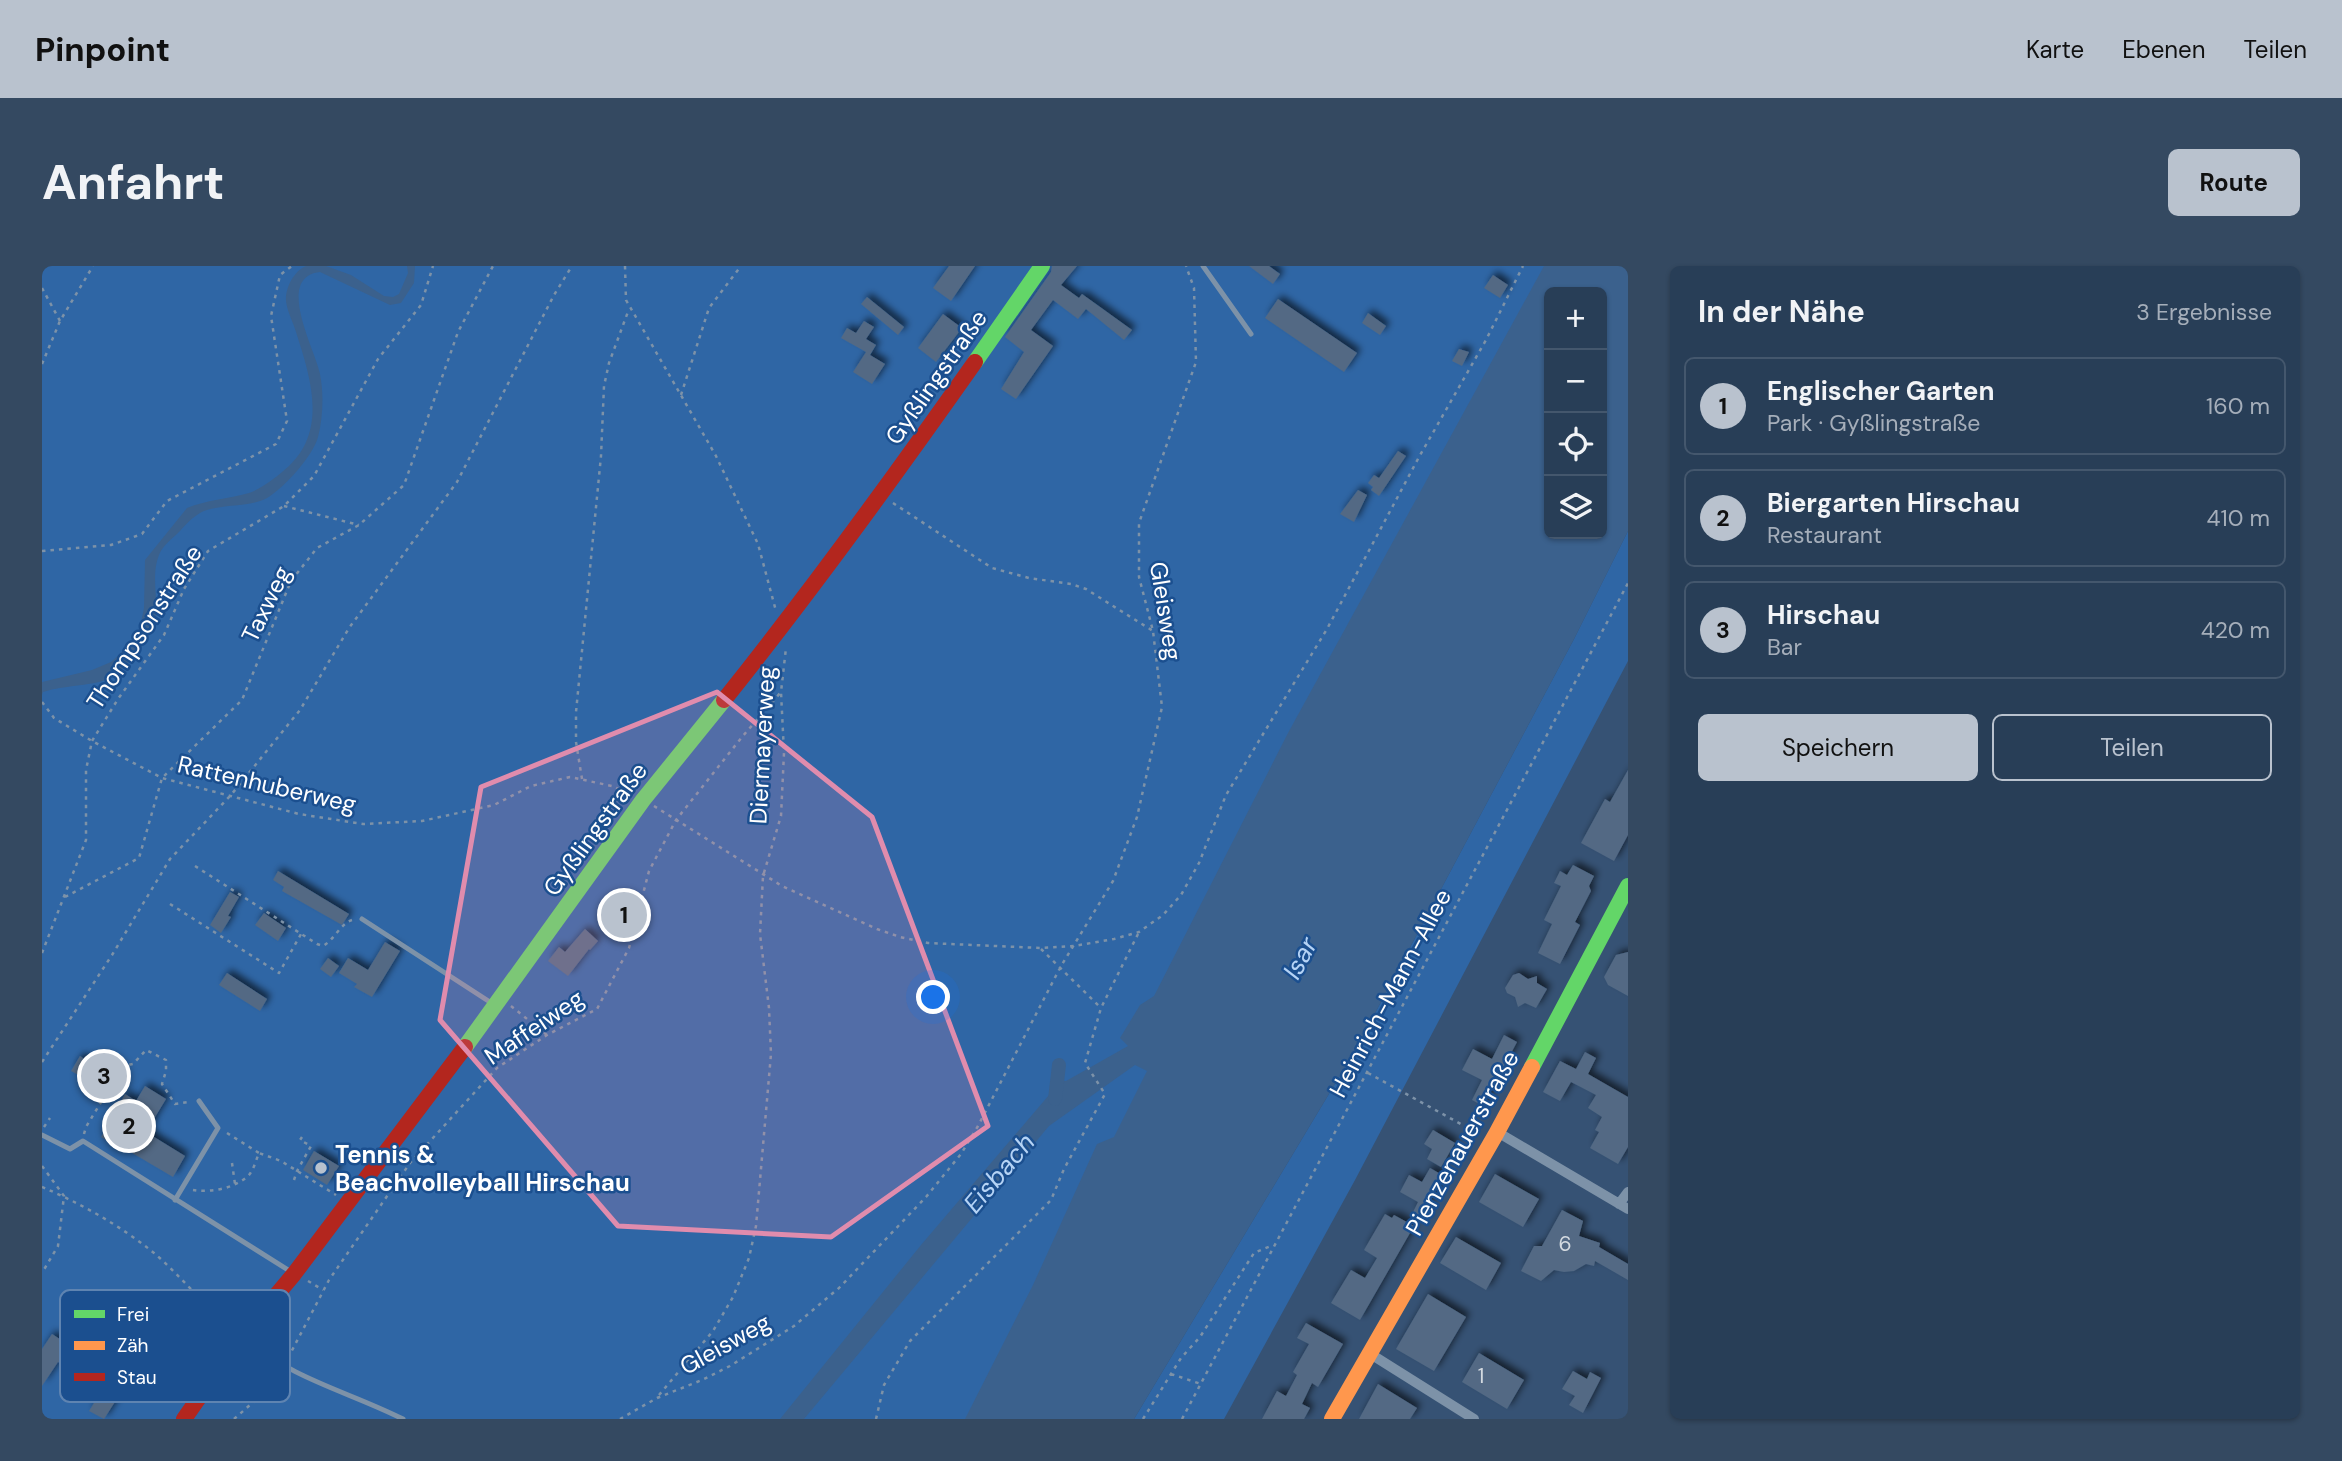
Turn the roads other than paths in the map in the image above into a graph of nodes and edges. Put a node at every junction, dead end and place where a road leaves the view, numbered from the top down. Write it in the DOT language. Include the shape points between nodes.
graph roads {
  1 [pos="1042,266"];
  2 [pos="1203,266"];
  3 [pos="1251,334"];
  4 [pos="1628,886"];
  5 [pos="362,919"];
  6 [pos="499,1002"];
  7 [pos="199,1101"];
  8 [pos="1496,1134"];
  9 [pos="42,1135"];
  10 [pos="1628,1192"];
  11 [pos="175,1200"];
  12 [pos="1624,1206"];
  13 [pos="294,1274"];
  14 [pos="281,1290"];
  15 [pos="1368,1353"];
  16 [pos="290,1370"];
  17 [pos="196,1402"];
  18 [pos="184,1419"];
  19 [pos="403,1419"];
  20 [pos="1332,1419"];
  21 [pos="1474,1419"];
  1 -- 6 [label="street, Gyßlingstraße" via="881,496 643,800"];
  2 -- 3 [label="lane"];
  4 -- 8 [label="street, Pienzenauerstraße"];
  5 -- 6 [label="lane"];
  6 -- 13 [label="street, Gyßlingstraße"];
  7 -- 11 [label="lane" via="218,1128"];
  8 -- 12 [label="street"];
  8 -- 15 [label="street, Pienzenauerstraße"];
  9 -- 11 [label="lane" via="70,1149 83,1141"];
  10 -- 12 [label="street"];
  11 -- 13 [label="lane"];
  13 -- 14 [label="street, Gyßlingstraße"];
  15 -- 20 [label="street, Pienzenauerstraße"];
  15 -- 21 [label="street"];
  16 -- 19 [label="lane"];
  17 -- 18 [label="street, Gyßlingstraße"];
}
